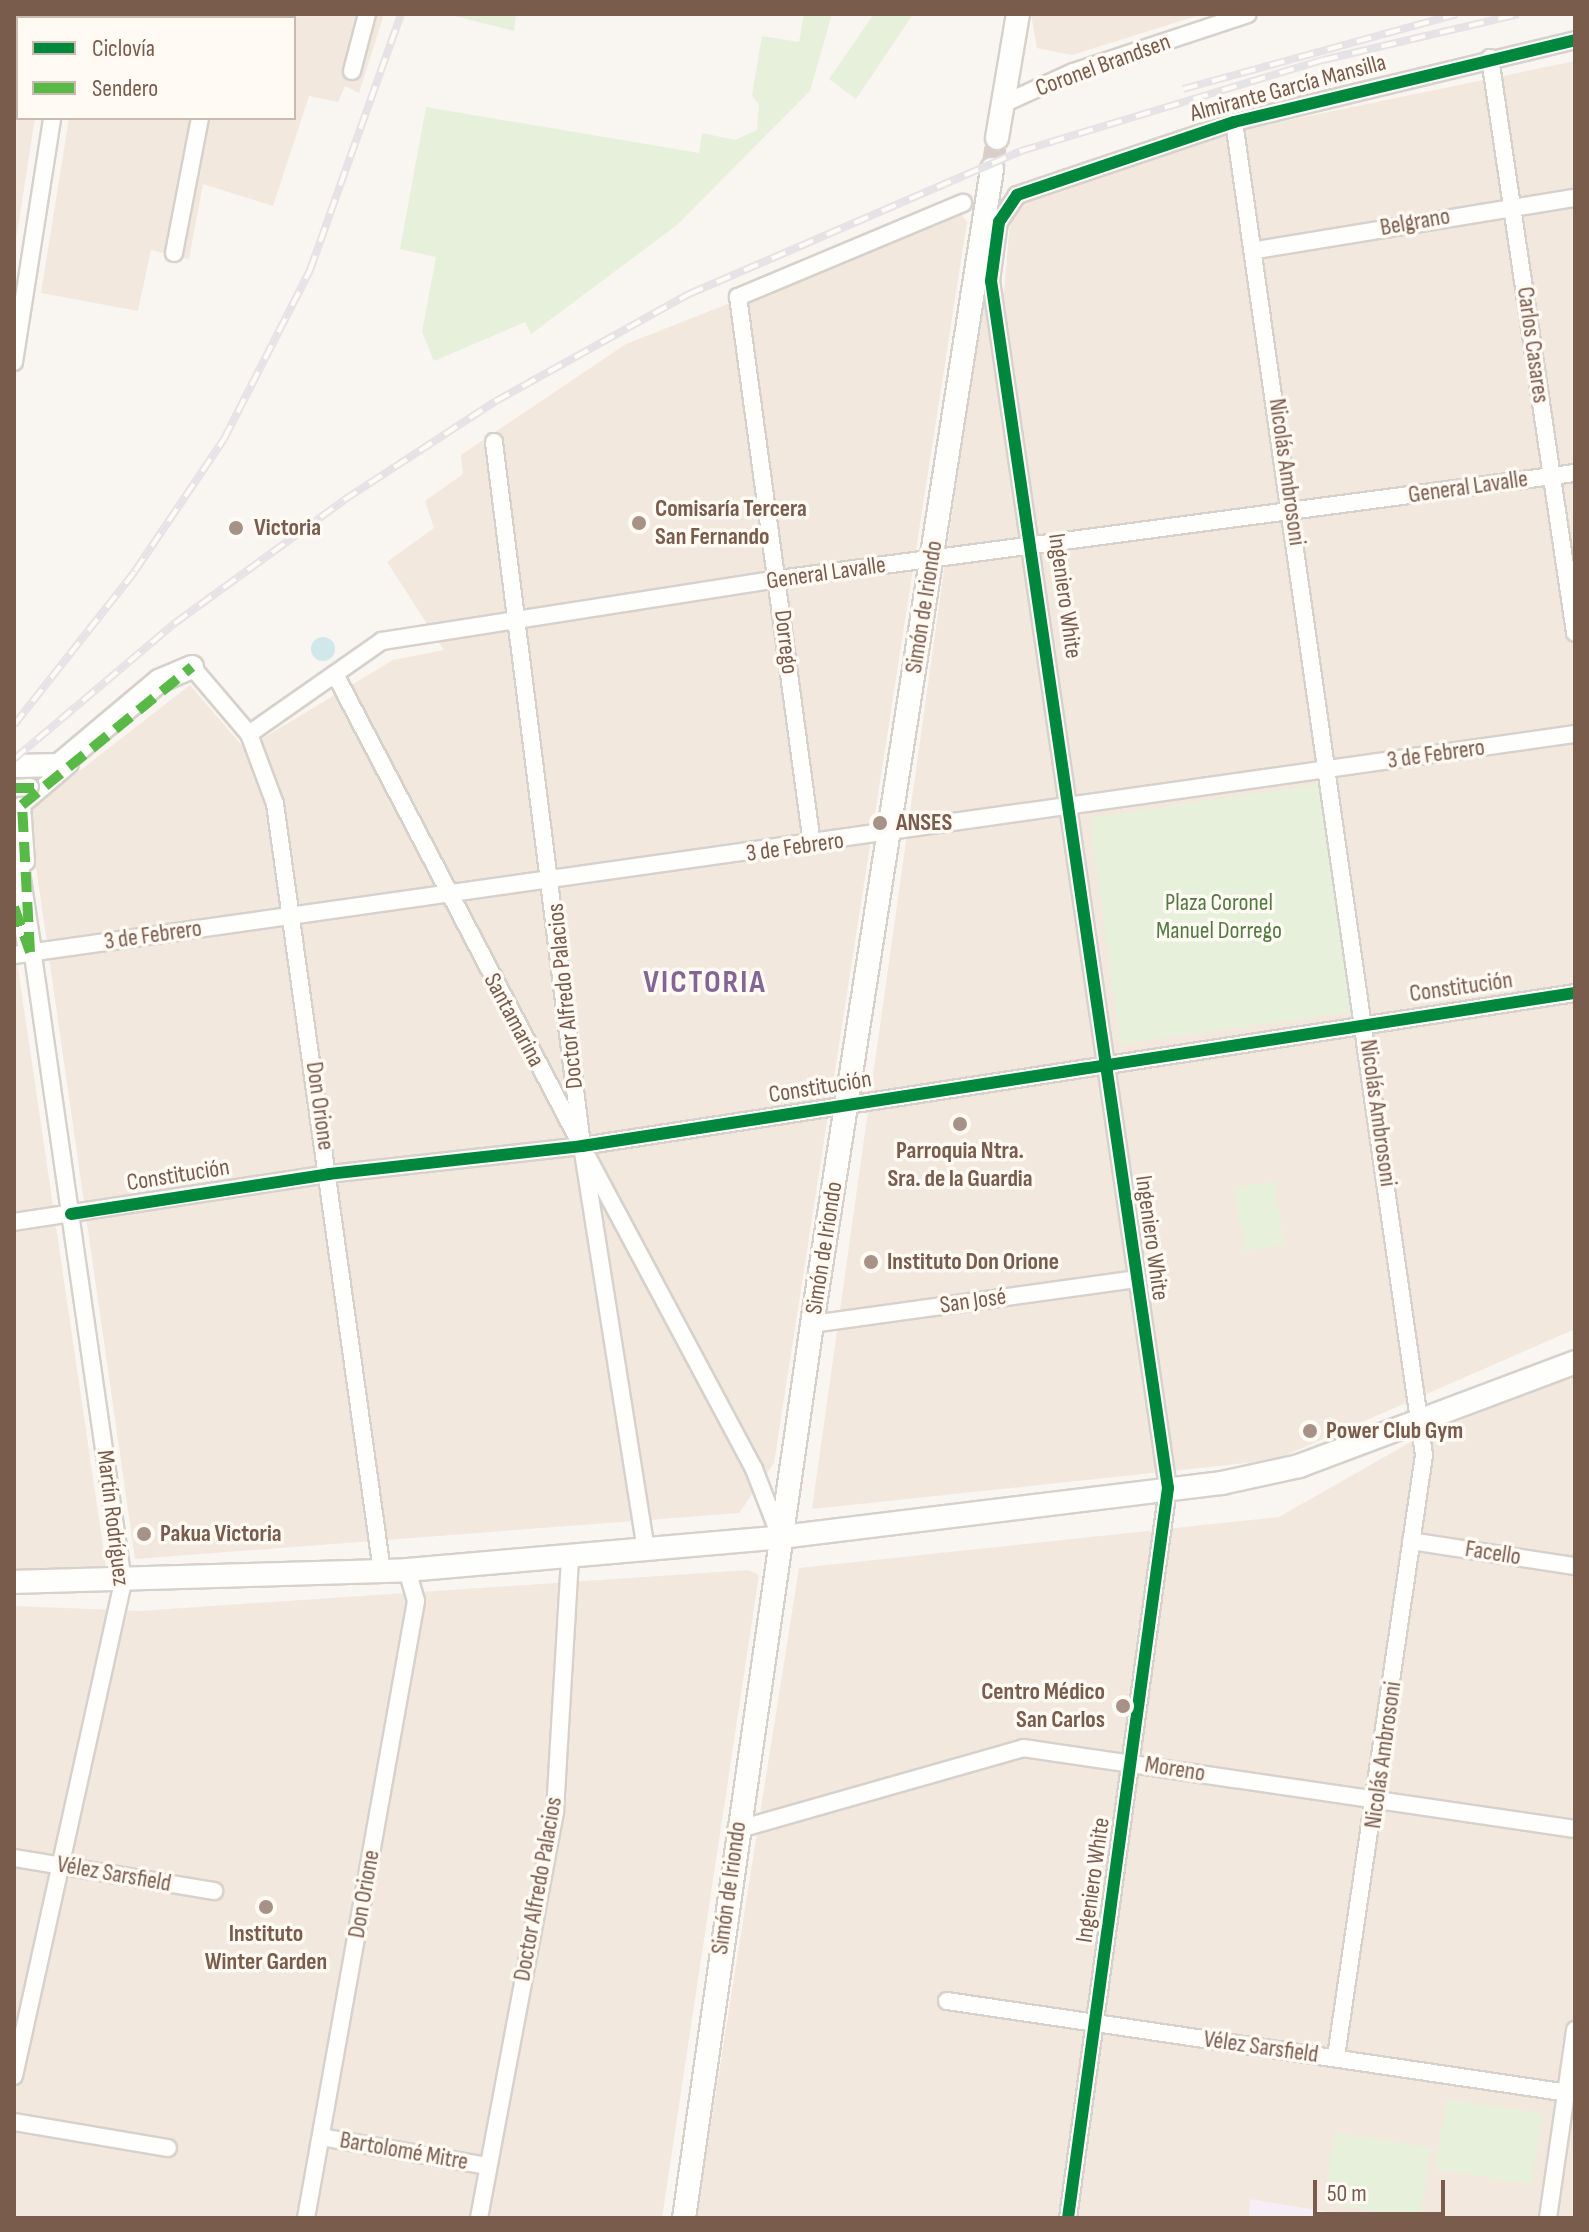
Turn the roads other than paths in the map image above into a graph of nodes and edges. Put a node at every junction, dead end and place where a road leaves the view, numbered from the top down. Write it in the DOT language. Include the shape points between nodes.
graph roads {
  1 [pos="367,14"];
  2 [pos="1018,14"];
  3 [pos="1248,14"];
  4 [pos="1575,40"];
  5 [pos="1490,58"];
  6 [pos="352,71"];
  7 [pos="1003,104"];
  8 [pos="52,120"];
  9 [pos="200,120"];
  10 [pos="1234,122"];
  11 [pos="997,138"];
  12 [pos="992,169"];
  13 [pos="1017,195"];
  14 [pos="1575,198"];
  15 [pos="963,203"];
  16 [pos="1512,204"];
  17 [pos="1256,250"];
  18 [pos="174,253"];
  19 [pos="983,280"];
  20 [pos="17,322"];
  21 [pos="14,362"];
  22 [pos="494,442"];
  23 [pos="1575,473"];
  24 [pos="1552,476"];
  25 [pos="1293,511"];
  26 [pos="1036,545"];
  27 [pos="932,559"];
  28 [pos="779,579"];
  29 [pos="518,619"];
  30 [pos="1575,633"];
  31 [pos="192,667"];
  32 [pos="335,674"];
  33 [pos="249,734"];
  34 [pos="1575,734"];
  35 [pos="1330,769"];
  36 [pos="24,791"];
  37 [pos="1071,805"];
  38 [pos="890,833"];
  39 [pos="812,844"];
  40 [pos="14,846"];
  41 [pos="553,883"];
  42 [pos="448,898"];
  43 [pos="14,907"];
  44 [pos="295,916"];
  45 [pos="22,953"];
  46 [pos="1575,993"];
  47 [pos="1365,1023"];
  48 [pos="1106,1061"];
  49 [pos="847,1106"];
  50 [pos="582,1146"];
  51 [pos="329,1174"];
  52 [pos="71,1214"];
  53 [pos="14,1222"];
  54 [pos="1135,1279"];
  55 [pos="812,1324"];
  56 [pos="1575,1362"];
  57 [pos="1422,1423"];
  58 [pos="1168,1488"];
  59 [pos="781,1537"];
  60 [pos="1411,1541"];
  61 [pos="646,1548"];
  62 [pos="570,1556"];
  63 [pos="1575,1566"];
  64 [pos="407,1570"];
  65 [pos="382,1571"];
  66 [pos="14,1582"];
  67 [pos="123,1582"];
  68 [pos="1131,1762"];
  69 [pos="1378,1800"];
  70 [pos="1575,1829"];
  71 [pos="736,1830"];
  72 [pos="14,1858"];
  73 [pos="62,1864"];
  74 [pos="214,1891"];
  75 [pos="947,2001"];
  76 [pos="1096,2023"];
  77 [pos="1575,2030"];
  78 [pos="1336,2057"];
  79 [pos="14,2076"];
  80 [pos="1570,2093"];
  81 [pos="14,2122"];
  82 [pos="321,2137"];
  83 [pos="168,2148"];
  84 [pos="487,2166"];
  85 [pos="306,2218"];
  86 [pos="479,2218"];
  87 [pos="684,2218"];
  88 [pos="1068,2218"];
  89 [pos="1548,2218"];
  1 -- 6 [label="street"];
  2 -- 7 [label="street"];
  3 -- 7 [label="street, Coronel Brandsen" via="1073,72"];
  4 -- 5 [label="street, Almirante García Mansilla"];
  5 -- 10 [label="street, Almirante García Mansilla"];
  5 -- 16 [label="street, Carlos Casares"];
  7 -- 11 [label="street"];
  8 -- 20 [label="street"];
  9 -- 18 [label="street"];
  10 -- 13 [label="street, Almirante García Mansilla"];
  10 -- 17 [label="street, Nicolás Ambrosoni"];
  12 -- 19 [label="street"];
  13 -- 19 [label="street, Simón de Iriondo" via="999,222"];
  14 -- 16 [label="street, Belgrano"];
  15 -- 28 [label="street, Dorrego" via="738,297"];
  16 -- 17 [label="street, Belgrano"];
  16 -- 24 [label="street, Carlos Casares"];
  17 -- 25 [label="street, Nicolás Ambrosoni"];
  19 -- 26 [label="street, Ingeniero White"];
  19 -- 27 [label="street, Simón de Iriondo"];
  20 -- 21 [label="street"];
  22 -- 29 [label="street, Doctor Alfredo Palacios"];
  23 -- 24 [label="street, General Lavalle"];
  24 -- 25 [label="street, General Lavalle"];
  24 -- 30 [label="street, Carlos Casares"];
  25 -- 26 [label="street, General Lavalle"];
  25 -- 35 [label="street, Nicolás Ambrosoni"];
  26 -- 27 [label="street, General Lavalle"];
  26 -- 37 [label="street, Ingeniero White"];
  27 -- 28 [label="street, General Lavalle"];
  27 -- 38 [label="street, Simón de Iriondo"];
  28 -- 29 [label="street, General Lavalle"];
  28 -- 39 [label="street, Dorrego"];
  29 -- 32 [label="street, General Lavalle" via="382,641"];
  29 -- 41 [label="street, Doctor Alfredo Palacios"];
  31 -- 33 [label="street, Don Orione"];
  31 -- 36 [label="street"];
  31 -- 36 [label="street" via="159,681 59,765 16,766"];
  32 -- 33 [label="street, General Lavalle"];
  32 -- 42 [label="street, Santamarina"];
  33 -- 44 [label="street, Don Orione" via="266,762"];
  34 -- 35 [label="street, 3 de Febrero"];
  35 -- 37 [label="street, 3 de Febrero"];
  35 -- 47 [label="street, Nicolás Ambrosoni"];
  36 -- 45 [label="street, Martín Rodríguez"];
  37 -- 38 [label="street, 3 de Febrero"];
  37 -- 48 [label="street, Ingeniero White"];
  38 -- 39 [label="street, 3 de Febrero"];
  38 -- 49 [label="street, Simón de Iriondo"];
  39 -- 41 [label="street, 3 de Febrero"];
  40 -- 45 [label="street"];
  41 -- 42 [label="street, 3 de Febrero"];
  41 -- 50 [label="street, Doctor Alfredo Palacios"];
  42 -- 44 [label="street, 3 de Febrero"];
  42 -- 50 [label="street, Santamarina"];
  43 -- 45 [label="street, Martín Rodríguez"];
  44 -- 45 [label="street, 3 de Febrero"];
  44 -- 51 [label="street, Don Orione"];
  45 -- 52 [label="street, Martín Rodríguez"];
  46 -- 47 [label="street, Constitución"];
  47 -- 48 [label="street, Constitución"];
  47 -- 57 [label="street, Nicolás Ambrosoni"];
  48 -- 49 [label="street, Constitución"];
  48 -- 54 [label="street, Ingeniero White"];
  49 -- 50 [label="street, Constitución"];
  49 -- 55 [label="street, Simón de Iriondo"];
  50 -- 51 [label="street, Constitución"];
  50 -- 59 [label="street, Santamarina" via="754,1469"];
  50 -- 61 [label="street, Doctor Alfredo Palacios"];
  51 -- 52 [label="street, Constitución"];
  51 -- 65 [label="street, Don Orione"];
  52 -- 53 [label="street, Constitución"];
  52 -- 67 [label="street, Martín Rodríguez"];
  54 -- 55 [label="street, San José"];
  54 -- 58 [label="street, Ingeniero White"];
  55 -- 59 [label="street, Simón de Iriondo"];
  56 -- 57 [label="street"];
  57 -- 58 [label="street" via="1263,1476"];
  57 -- 60 [label="street, Nicolás Ambrosoni"];
  58 -- 59 [label="street"];
  58 -- 68 [label="street, Ingeniero White"];
  59 -- 61 [label="street"];
  59 -- 71 [label="street, Simón de Iriondo"];
  60 -- 63 [label="street, Facello"];
  60 -- 69 [label="street, Nicolás Ambrosoni"];
  61 -- 62 [label="street"];
  62 -- 64 [label="street"];
  62 -- 84 [label="street, Doctor Alfredo Palacios" via="555,1811"];
  64 -- 65 [label="street"];
  64 -- 82 [label="street, Don Orione" via="416,1601"];
  65 -- 67 [label="street"];
  66 -- 67 [label="street"];
  67 -- 73 [label="street, Martín Rodríguez"];
  68 -- 69 [label="street, Moreno"];
  68 -- 71 [label="street, Moreno" via="995,1751"];
  68 -- 76 [label="street, Ingeniero White"];
  69 -- 70 [label="street, Moreno"];
  69 -- 78 [label="street, Nicolás Ambrosoni"];
  71 -- 87 [label="street, Simón de Iriondo"];
  72 -- 73 [label="street, Vélez Sarsfield"];
  73 -- 74 [label="street, Vélez Sarsfield"];
  73 -- 79 [label="street, Martín Rodríguez"];
  75 -- 76 [label="street, Vélez Sarsfield"];
  76 -- 78 [label="street, Vélez Sarsfield"];
  76 -- 88 [label="street, Ingeniero White"];
  77 -- 80 [label="street"];
  78 -- 80 [label="street, Vélez Sarsfield"];
  80 -- 89 [label="street"];
  81 -- 83 [label="street"];
  82 -- 84 [label="street, Bartolomé Mitre"];
  82 -- 85 [label="street, Don Orione"];
  84 -- 86 [label="street, Doctor Alfredo Palacios"];
}
